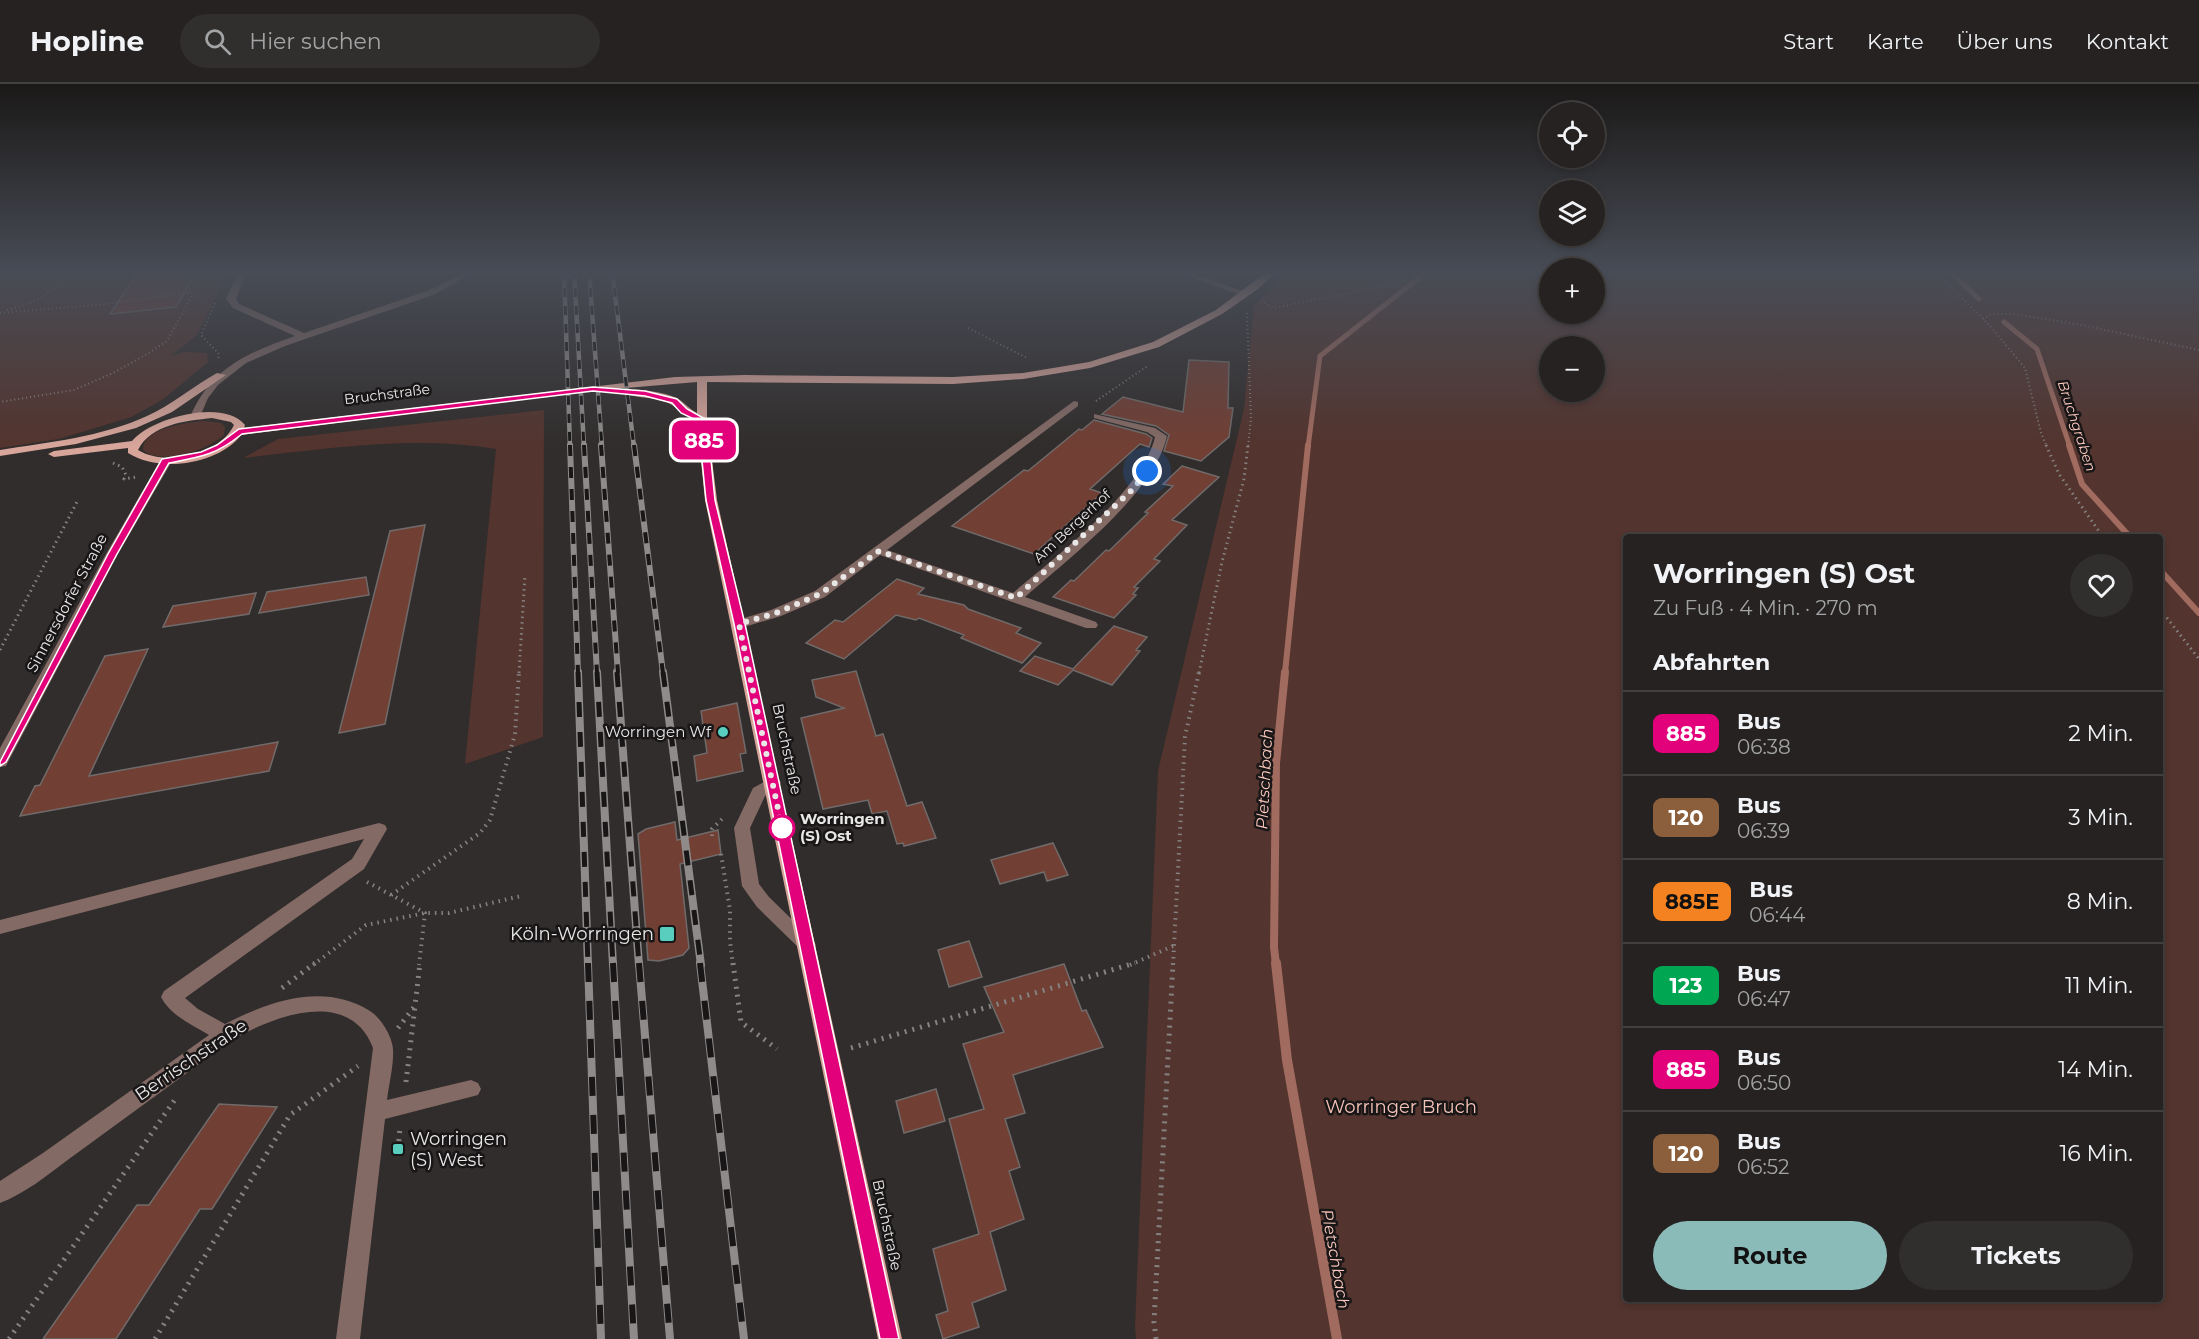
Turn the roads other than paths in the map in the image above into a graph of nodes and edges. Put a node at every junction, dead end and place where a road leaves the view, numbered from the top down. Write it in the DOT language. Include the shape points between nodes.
graph roads {
  1 [pos="286,329"];
  2 [pos="324,329"];
  3 [pos="1190,329"];
  4 [pos="302,336"];
  5 [pos="218,370"];
  6 [pos="702,379"];
  7 [pos="593,389"];
  8 [pos="1074,404"];
  9 [pos="1098,416"];
  10 [pos="195,417"];
  11 [pos="702,420"];
  12 [pos="239,432"];
  13 [pos="134,444"];
  14 [pos="0,453"];
  15 [pos="0,460"];
  16 [pos="166,461"];
  17 [pos="879,551"];
  18 [pos="1016,598"];
  19 [pos="739,624"];
  20 [pos="1090,625"];
  21 [pos="0,762"];
  22 [pos="773,783"];
  23 [pos="0,927"];
  24 [pos="807,945"];
  25 [pos="225,1034"];
  26 [pos="471,1089"];
  27 [pos="376,1112"];
  28 [pos="0,1193"];
  29 [pos="348,1339"];
  30 [pos="890,1339"];
  1 -- 4 [label="street"];
  2 -- 4 [label="street"];
  3 -- 6 [label="main road" via="1110,359 1043,373 946,382"];
  4 -- 5 [label="street"];
  5 -- 10 [label="street"];
  5 -- 14 [label="main road" via="158,415 125,429"];
  6 -- 7 [label="main road"];
  6 -- 11 [label="main road, Bruchstraße"];
  7 -- 11 [label="main road" via="660,396 675,401"];
  7 -- 12 [label="main road, Bruchstraße"];
  8 -- 17 [label="street"];
  9 -- 18 [label="street, Am Bergerhof" via="1151,430 1161,436 1160,451 1133,489"];
  10 -- 12 [label="main road" via="235,420 240,425"];
  10 -- 13 [label="main road" via="158,427"];
  11 -- 19 [label="main road, Bruchstraße" via="711,500"];
  12 -- 16 [label="main road" via="212,450"];
  13 -- 15 [label="main road"];
  13 -- 16 [label="main road" via="132,451 137,457"];
  16 -- 21 [label="street, Sinnersdorfer Straße"];
  17 -- 18 [label="street"];
  17 -- 19 [label="street" via="820,594"];
  18 -- 20 [label="street"];
  19 -- 22 [label="main road, Bruchstraße"];
  22 -- 24 [label="main road, Bruchstraße"];
  22 -- 24 [label="street" via="759,792 742,828 751,886"];
  23 -- 25 [label="street" via="379,829 358,864 171,997 191,1015"];
  24 -- 30 [label="main road, Bruchstraße"];
  25 -- 27 [label="street, Berrischstraße" via="265,1015 315,1003 357,1012 369,1021 383,1048"];
  25 -- 28 [label="street, Berrischstraße"];
  26 -- 27 [label="street"];
  27 -- 29 [label="street"];
}
